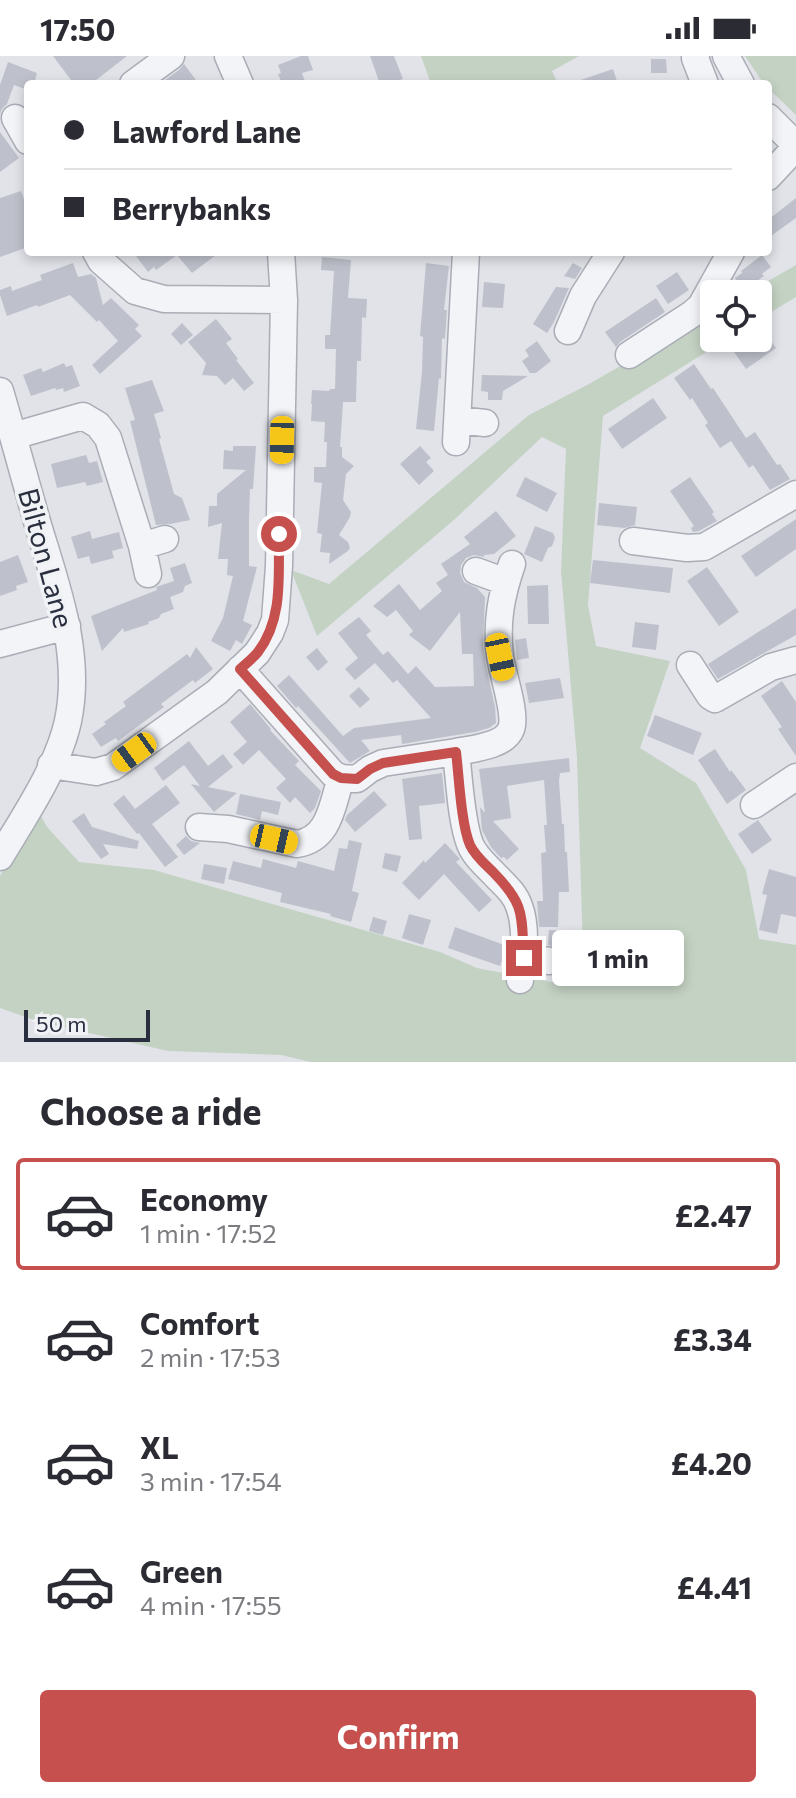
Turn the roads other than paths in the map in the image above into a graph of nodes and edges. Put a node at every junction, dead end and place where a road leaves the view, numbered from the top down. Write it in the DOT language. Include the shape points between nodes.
graph roads {
  1 [pos="171,56"];
  2 [pos="228,56"];
  3 [pos="696,56"];
  4 [pos="726,56"];
  5 [pos="138,80"];
  6 [pos="238,80"];
  7 [pos="703,80"];
  8 [pos="739,80"];
  9 [pos="772,121"];
  10 [pos="796,146"];
  11 [pos="772,173"];
  12 [pos="98,256"];
  13 [pos="281,256"];
  14 [pos="466,256"];
  15 [pos="608,256"];
  16 [pos="729,256"];
  17 [pos="284,300"];
  18 [pos="568,331"];
  19 [pos="629,355"];
  20 [pos="0,391"];
  21 [pos="485,423"];
  22 [pos="13,436"];
  23 [pos="796,494"];
  24 [pos="633,541"];
  25 [pos="476,571"];
  26 [pos="148,574"];
  27 [pos="67,626"];
  28 [pos="0,644"];
  29 [pos="796,660"];
  30 [pos="690,665"];
  31 [pos="240,669"];
  32 [pos="456,752"];
  33 [pos="51,765"];
  34 [pos="341,778"];
  35 [pos="792,788"];
  36 [pos="754,805"];
  37 [pos="199,827"];
  38 [pos="0,857"];
  39 [pos="531,966"];
  1 -- 5 [label="street"];
  2 -- 6 [label="street"];
  3 -- 7 [label="street"];
  4 -- 8 [label="street"];
  9 -- 10 [label="street"];
  10 -- 11 [label="street"];
  12 -- 17 [label="street" via="135,291 164,299"];
  13 -- 17 [label="street"];
  14 -- 21 [label="street" via="457,431"];
  15 -- 18 [label="street"];
  16 -- 19 [label="street" via="701,306"];
  17 -- 31 [label="street" via="277,605 270,633"];
  20 -- 22 [label="street, Bilton Lane"];
  22 -- 26 [label="street" via="83,416 98,425 154,542"];
  22 -- 27 [label="street, Bilton Lane"];
  23 -- 24 [label="street" via="704,547"];
  25 -- 32 [label="street" via="509,573 498,619 511,729 504,739"];
  27 -- 28 [label="street"];
  27 -- 33 [label="street, Bilton Lane" via="72,691 65,732"];
  29 -- 30 [label="street" via="771,667 715,699"];
  31 -- 33 [label="street" via="217,692 113,767 96,772"];
  31 -- 34 [label="street"];
  32 -- 34 [label="street" via="383,763 357,779"];
  32 -- 39 [label="street" via="470,846 519,904"];
  33 -- 38 [label="street, Bilton Lane"];
  34 -- 37 [label="street" via="327,822 308,842"];
  35 -- 36 [label="street"];
}
